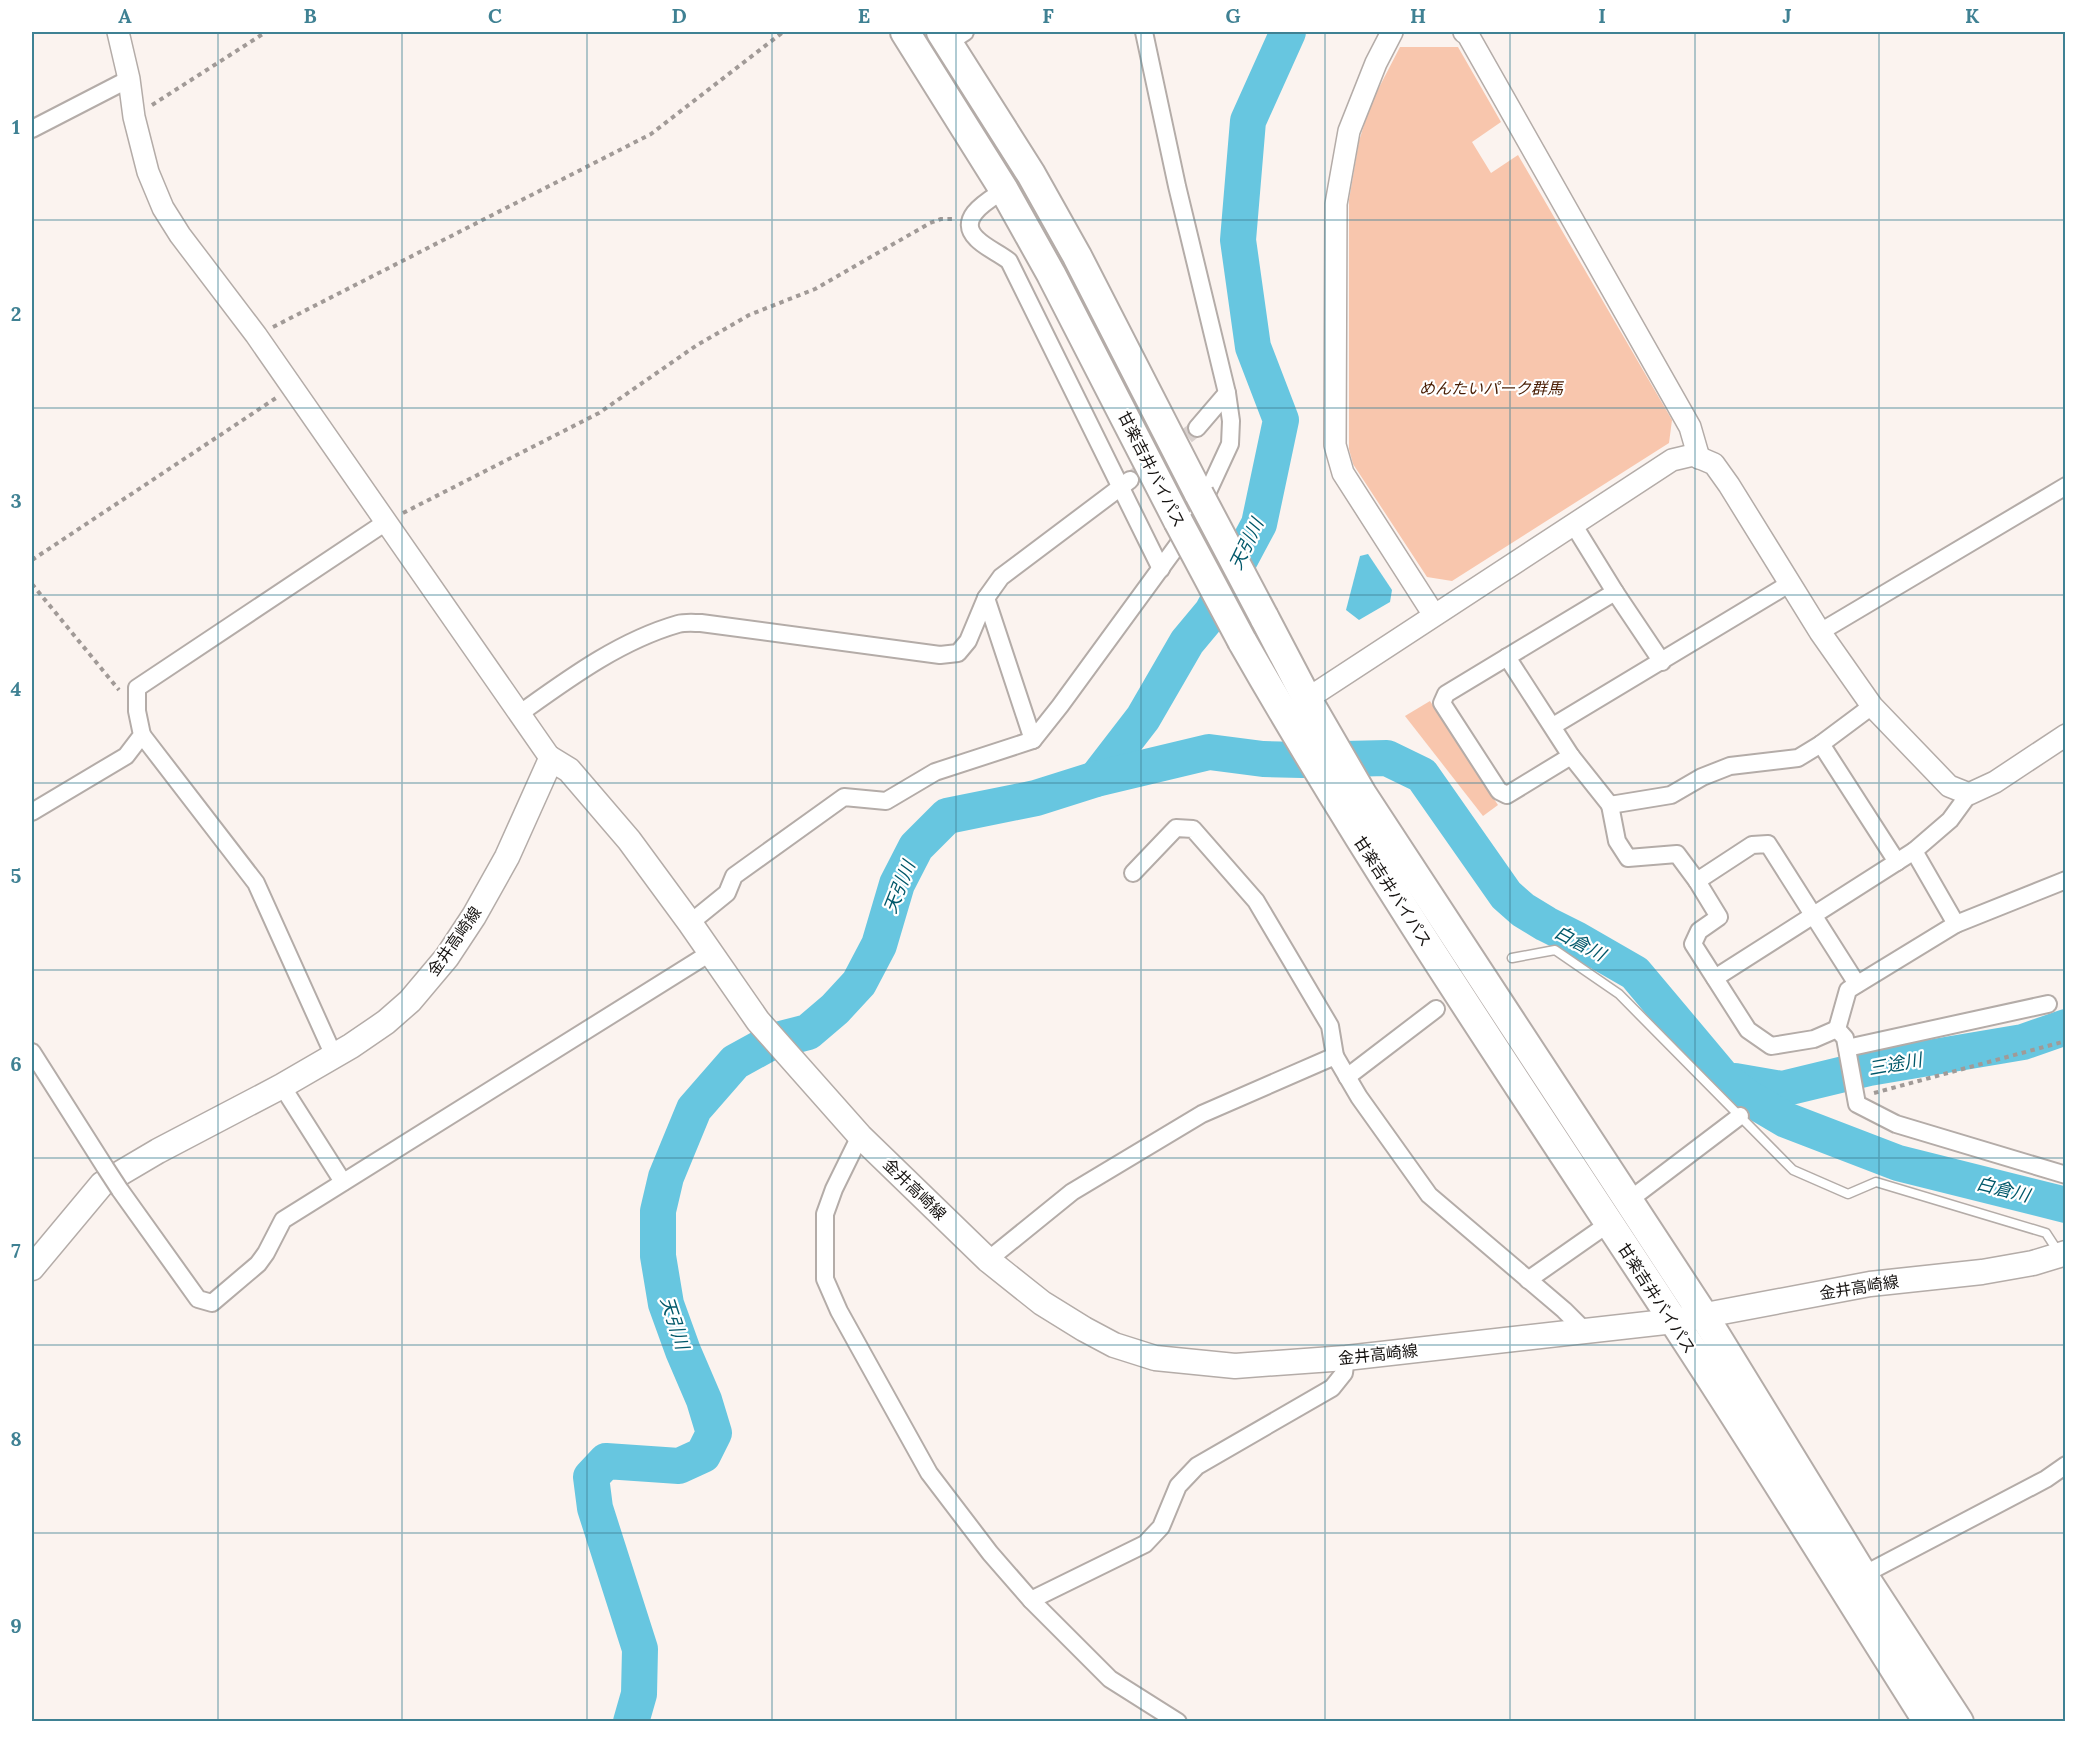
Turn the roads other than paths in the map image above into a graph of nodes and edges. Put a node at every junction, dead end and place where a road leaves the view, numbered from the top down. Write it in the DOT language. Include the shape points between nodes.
graph roads {
  1 [pos="118,32"];
  2 [pos="905,32"];
  3 [pos="1144,32"];
  4 [pos="1392,32"];
  5 [pos="1464,32"];
  6 [pos="951,36"];
  7 [pos="129,79"];
  8 [pos="32,129"];
  9 [pos="1004,190"];
  10 [pos="1227,393"];
  11 [pos="1197,428"];
  12 [pos="1699,458"];
  13 [pos="1125,484"];
  14 [pos="2066,486"];
  15 [pos="386,522"];
  16 [pos="1573,525"];
  17 [pos="1161,569"];
  18 [pos="1789,584"];
  19 [pos="1615,592"];
  20 [pos="986,598"];
  21 [pos="1434,615"];
  22 [pos="1820,632"];
  23 [pos="1507,657"];
  24 [pos="1662,662"];
  25 [pos="1307,699"];
  26 [pos="1872,706"];
  27 [pos="519,714"];
  28 [pos="1553,726"];
  29 [pos="142,735"];
  30 [pos="2066,735"];
  31 [pos="1033,740"];
  32 [pos="1821,744"];
  33 [pos="1571,756"];
  34 [pos="551,759"];
  35 [pos="1969,794"];
  36 [pos="1349,799"];
  37 [pos="1610,805"];
  38 [pos="32,812"];
  39 [pos="1914,851"];
  40 [pos="1897,862"];
  41 [pos="1133,873"];
  42 [pos="2066,880"];
  43 [pos="1697,881"];
  44 [pos="1814,915"];
  45 [pos="690,923"];
  46 [pos="1956,924"];
  47 [pos="710,952"];
  48 [pos="1512,958"];
  49 [pos="1715,978"];
  50 [pos="1857,984"];
  51 [pos="2048,1004"];
  52 [pos="1436,1009"];
  53 [pos="1838,1029"];
  54 [pos="32,1052"];
  55 [pos="334,1056"];
  56 [pos="1335,1056"];
  57 [pos="1848,1056"];
  58 [pos="1347,1077"];
  59 [pos="282,1086"];
  60 [pos="1740,1116"];
  61 [pos="860,1136"];
  62 [pos="2066,1175"];
  63 [pos="343,1182"];
  64 [pos="1629,1201"];
  65 [pos="1608,1224"];
  66 [pos="2062,1253"];
  67 [pos="988,1260"];
  68 [pos="32,1268"];
  69 [pos="1528,1280"];
  70 [pos="1704,1316"];
  71 [pos="1674,1321"];
  72 [pos="1585,1331"];
  73 [pos="1346,1358"];
  74 [pos="2066,1465"];
  75 [pos="1863,1575"];
  76 [pos="1030,1600"];
  77 [pos="1178,1722"];
  78 [pos="1928,1722"];
  79 [pos="1959,1722"];
  1 -- 7 [label="street"];
  2 -- 9 [label="highway, 甘楽吉井バイパス"];
  3 -- 10 [label="street"];
  4 -- 21 [label="street" via="1349,130 1336,204 1335,445 1343,474"];
  5 -- 12 [label="street" via="1690,427"];
  6 -- 25 [label="highway, 甘楽吉井バイパス, bridge" via="1077,256"];
  7 -- 8 [label="street"];
  7 -- 15 [label="street" via="148,172 163,207"];
  9 -- 13 [label="street" via="980,205 971,220 971,230 976,239 1009,261"];
  9 -- 36 [label="highway, 甘楽吉井バイパス, bridge" via="1242,641 1296,735"];
  10 -- 11 [label="street"];
  10 -- 17 [label="street" via="1232,421 1230,444 1193,524"];
  12 -- 16 [label="street" via="1693,455 1672,460"];
  12 -- 18 [label="street" via="1714,464"];
  13 -- 17 [label="street"];
  13 -- 20 [label="street" via="1001,577"];
  14 -- 22 [label="street"];
  15 -- 27 [label="street"];
  15 -- 29 [label="street" via="137,688"];
  16 -- 19 [label="street"];
  16 -- 21 [label="street"];
  17 -- 31 [label="street"];
  18 -- 22 [label="street"];
  18 -- 24 [label="street"];
  19 -- 23 [label="street"];
  19 -- 24 [label="street"];
  20 -- 27 [label="street" via="968,641 958,653 940,655 680,623 580,669"];
  20 -- 31 [label="street"];
  21 -- 25 [label="street"];
  22 -- 26 [label="street"];
  23 -- 28 [label="street"];
  23 -- 33 [label="street" via="1446,694 1442,703 1461,733 1499,791 1507,795"];
  24 -- 28 [label="street"];
  25 -- 36 [label="highway, 甘楽吉井バイパス" via="1324,728"];
  26 -- 32 [label="street"];
  26 -- 35 [label="street" via="1949,786"];
  27 -- 34 [label="street"];
  28 -- 33 [label="street"];
  29 -- 38 [label="street" via="126,756"];
  29 -- 55 [label="street" via="256,883"];
  30 -- 35 [label="street" via="1995,782"];
  31 -- 45 [label="street" via="935,772 886,801 844,797 734,876 728,892"];
  32 -- 37 [label="street" via="1798,758 1730,766 1671,795"];
  32 -- 40 [label="street"];
  33 -- 37 [label="street"];
  34 -- 45 [label="main road" via="569,770 629,840"];
  34 -- 55 [label="main road, 金井高崎線" via="507,857 447,957 386,1022"];
  35 -- 39 [label="street" via="1950,820"];
  36 -- 64 [label="highway, 甘楽吉井バイパス"];
  36 -- 65 [label="highway, 甘楽吉井バイパス"];
  37 -- 43 [label="street" via="1617,841 1628,858 1677,854"];
  39 -- 40 [label="street"];
  39 -- 46 [label="street"];
  40 -- 44 [label="street"];
  41 -- 56 [label="street" via="1176,828 1193,829 1256,901 1330,1026"];
  42 -- 46 [label="street"];
  43 -- 44 [label="street" via="1752,845 1768,844"];
  43 -- 49 [label="street" via="1719,917 1699,931 1693,944"];
  44 -- 49 [label="street"];
  44 -- 50 [label="street"];
  45 -- 47 [label="main road"];
  46 -- 50 [label="street"];
  47 -- 61 [label="main road, 金井高崎線" via="758,1021"];
  47 -- 63 [label="street"];
  48 -- 60 [label="lane" via="1555,950 1619,994"];
  49 -- 53 [label="street" via="1748,1030 1771,1046 1814,1039"];
  50 -- 53 [label="street" via="1848,990"];
  51 -- 57 [label="street"];
  52 -- 58 [label="street"];
  53 -- 57 [label="street" via="1845,1038"];
  54 -- 63 [label="street, bridge" via="120,1190 198,1299 212,1303 258,1264 283,1220"];
  55 -- 59 [label="main road, 金井高崎線"];
  56 -- 58 [label="street"];
  56 -- 67 [label="street" via="1202,1114 1072,1192"];
  57 -- 62 [label="street" via="1857,1104 1896,1124"];
  58 -- 69 [label="street" via="1430,1195"];
  59 -- 63 [label="street"];
  59 -- 68 [label="main road, 金井高崎線" via="102,1184"];
  60 -- 64 [label="street"];
  60 -- 66 [label="lane" via="1793,1170 1848,1194 1876,1182 2046,1233"];
  61 -- 67 [label="main road, 金井高崎線"];
  61 -- 76 [label="street" via="825,1214 825,1279 929,1473"];
  64 -- 70 [label="highway, 甘楽吉井バイパス"];
  65 -- 69 [label="street"];
  65 -- 71 [label="highway, 甘楽吉井バイパス"];
  66 -- 70 [label="main road, 金井高崎線" via="2033,1263 1982,1272 1870,1284"];
  67 -- 73 [label="main road, 金井高崎線" via="1042,1303 1084,1329 1114,1345 1155,1358 1235,1366"];
  69 -- 72 [label="street"];
  70 -- 71 [label="main road, 金井高崎線"];
  70 -- 75 [label="highway, 甘楽吉井バイパス"];
  71 -- 72 [label="main road, 金井高崎線"];
  71 -- 78 [label="highway, 甘楽吉井バイパス"];
  72 -- 73 [label="main road, 金井高崎線"];
  73 -- 76 [label="street" via="1344,1373 1332,1388 1197,1466 1178,1486 1161,1527 1145,1545"];
  74 -- 75 [label="street"];
  75 -- 79 [label="highway, 甘楽吉井バイパス"];
  76 -- 77 [label="street" via="1110,1679"];
}
